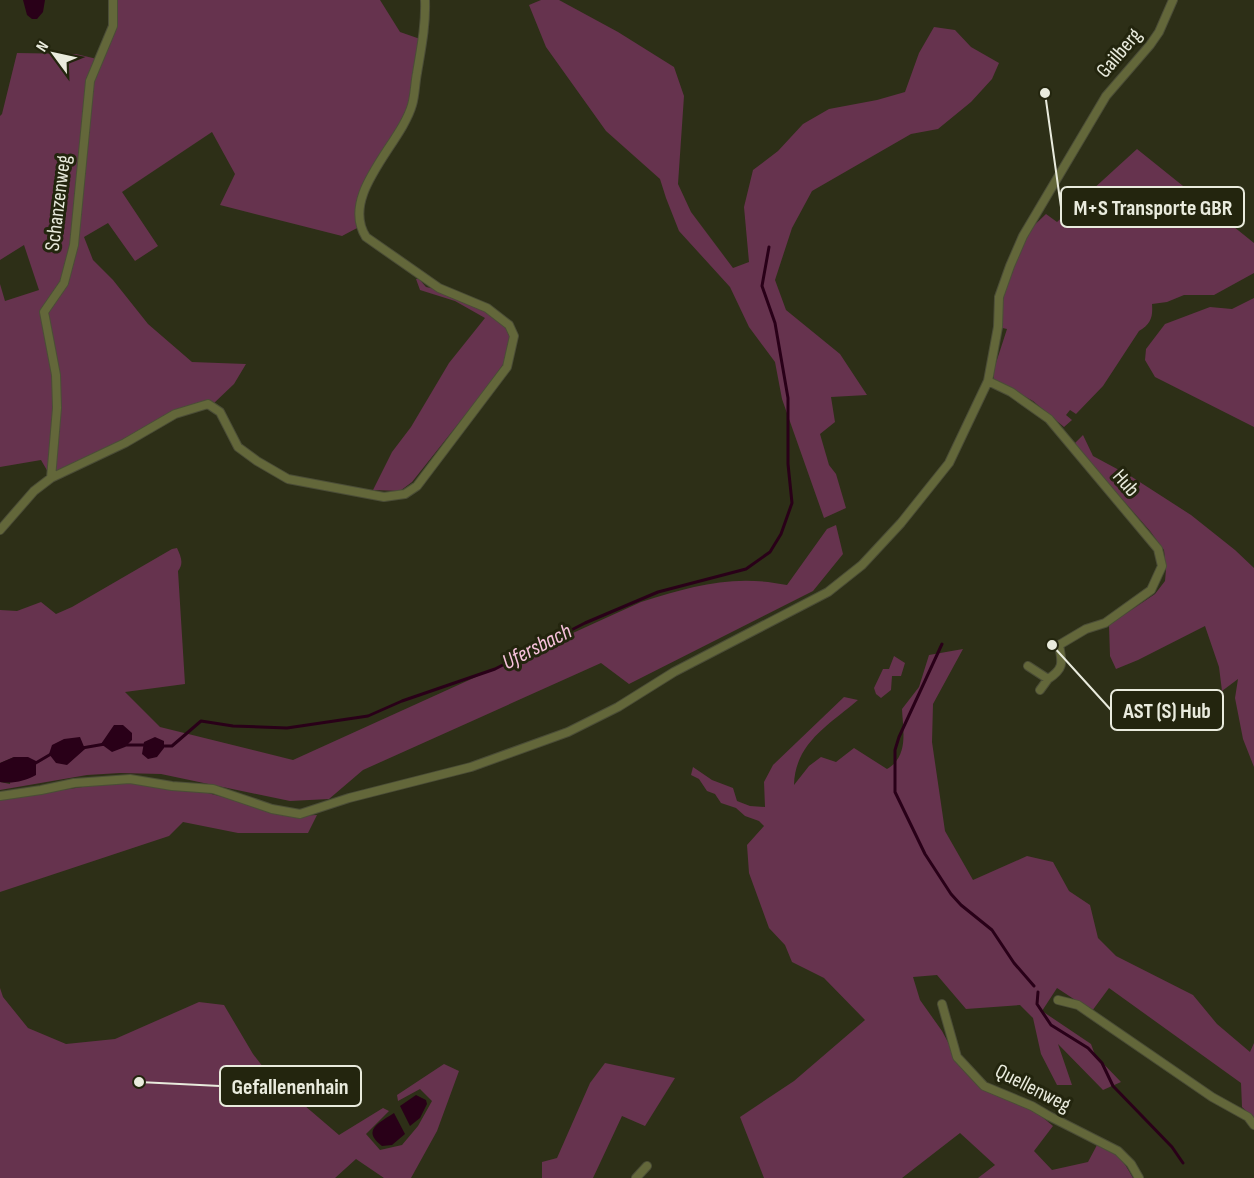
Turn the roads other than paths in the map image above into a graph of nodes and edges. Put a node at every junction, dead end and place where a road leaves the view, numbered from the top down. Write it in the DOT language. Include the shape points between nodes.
graph roads {
  1 [pos="113,0"];
  2 [pos="425,0"];
  3 [pos="1173,0"];
  4 [pos="988,381"];
  5 [pos="51,478"];
  6 [pos="0,530"];
  7 [pos="1028,666"];
  8 [pos="1048,679"];
  9 [pos="1040,690"];
  10 [pos="0,796"];
  11 [pos="1058,1000"];
  12 [pos="942,1004"];
  13 [pos="1254,1125"];
  14 [pos="647,1166"];
  15 [pos="636,1178"];
  16 [pos="1139,1178"];
  1 -- 5 [label="street, Schanzenweg" via="112,26 90,81 74,245 64,283 44,312 56,375"];
  2 -- 5 [label="street" via="412,105 362,194 360,227 366,237 420,276 487,308 509,325 514,336 507,367 417,486 405,494 384,497 288,479 238,447 220,412 208,404 175,414"];
  3 -- 4 [label="street, Gailberg" via="1159,32 1106,96 1023,236 999,297"];
  4 -- 8 [label="street, Hub" via="1049,419 1158,549 1162,566 1151,590 1105,623 1059,645 1062,664"];
  4 -- 10 [label="street, Gailberg" via="949,463 862,565 828,592 712,651 568,732 471,767 300,814 272,810 213,789 130,779 74,783"];
  5 -- 6 [label="street" via="34,491"];
  7 -- 8 [label="street"];
  8 -- 9 [label="street"];
  11 -- 13 [label="street" via="1078,1005 1212,1097 1248,1117"];
  12 -- 16 [label="street, Quellenweg" via="957,1057 984,1086 1118,1151"];
  14 -- 15 [label="street"];
}
